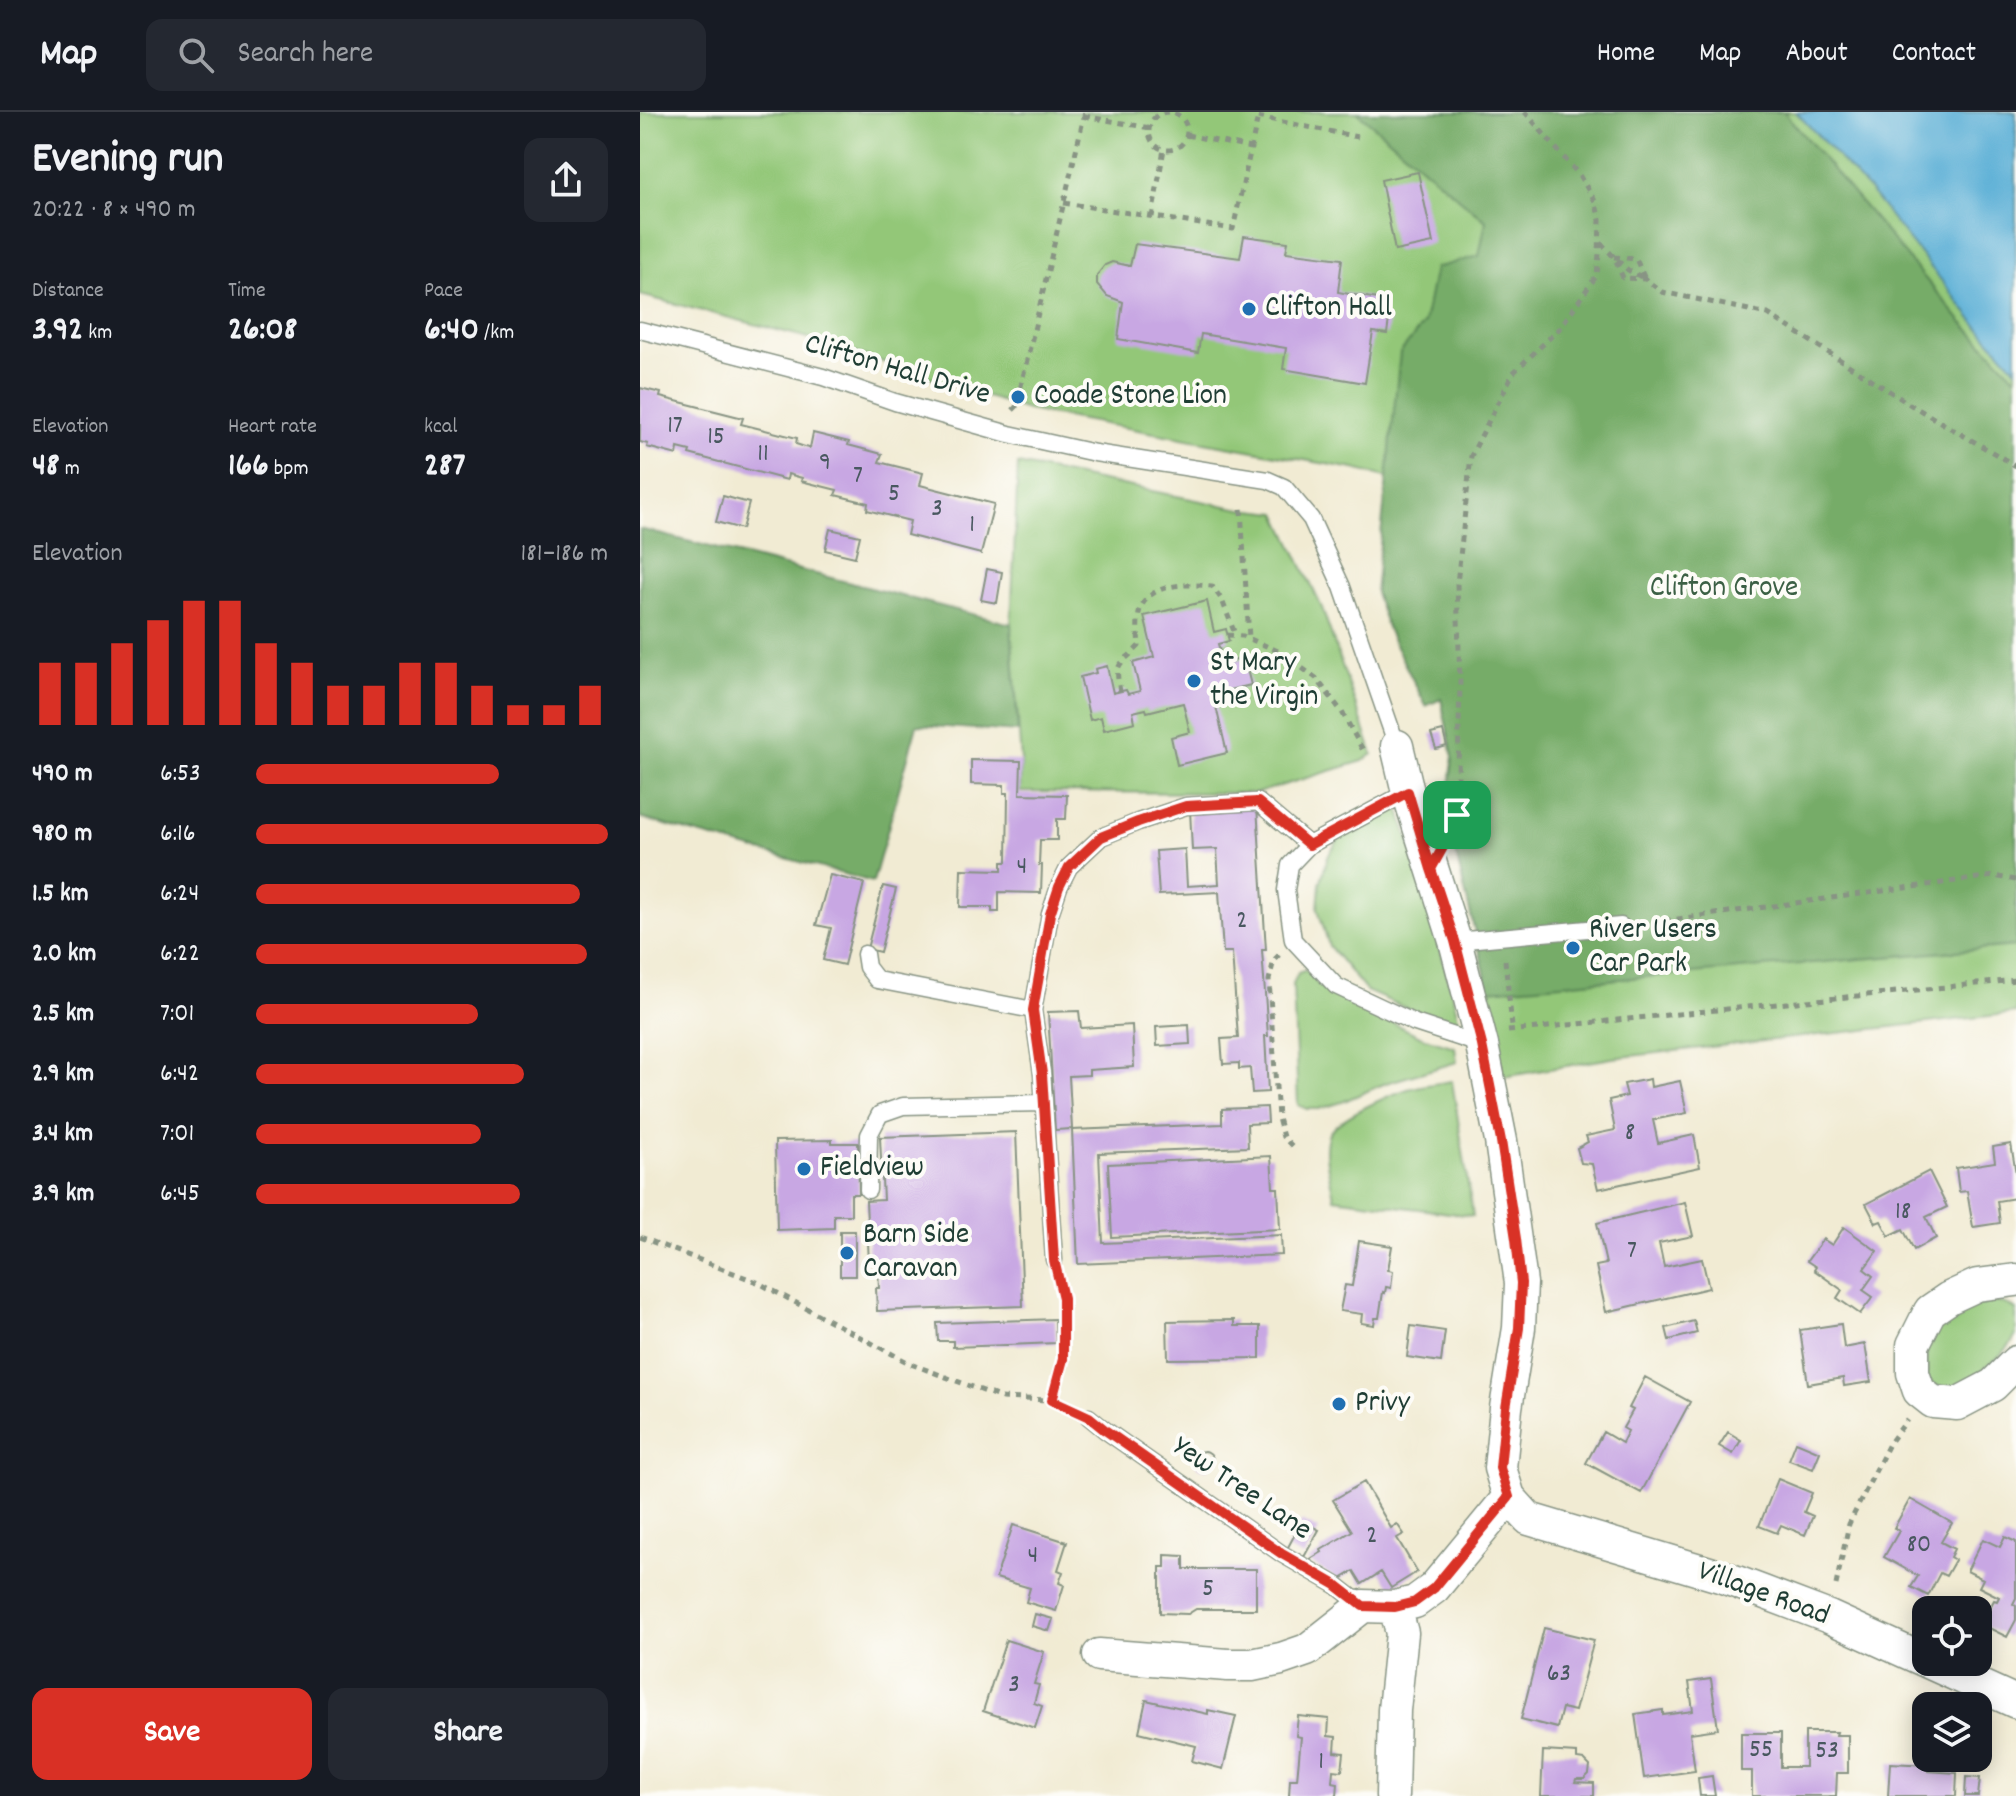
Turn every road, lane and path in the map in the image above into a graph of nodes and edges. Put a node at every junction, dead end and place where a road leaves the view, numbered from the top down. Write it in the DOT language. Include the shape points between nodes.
graph roads {
  1 [pos="1172,112"];
  2 [pos="1525,112"];
  3 [pos="1085,114"];
  4 [pos="1259,115"];
  5 [pos="1150,128"];
  6 [pos="1187,135"];
  7 [pos="1358,137"];
  8 [pos="1251,148"];
  9 [pos="1164,149"];
  10 [pos="1064,203"];
  11 [pos="1152,217"];
  12 [pos="1600,242"];
  13 [pos="1614,257"];
  14 [pos="1645,279"];
  15 [pos="640,330"];
  16 [pos="1016,407"];
  17 [pos="2016,466"];
  18 [pos="1241,509"];
  19 [pos="1249,638"];
  20 [pos="1120,691"];
  21 [pos="1382,752"];
  22 [pos="1408,792"];
  23 [pos="1453,829"];
  24 [pos="1309,845"];
  25 [pos="2016,880"];
  26 [pos="1621,926"];
  27 [pos="1502,937"];
  28 [pos="1293,940"];
  29 [pos="1455,941"];
  30 [pos="865,954"];
  31 [pos="2016,980"];
  32 [pos="1033,1010"];
  33 [pos="1482,1045"];
  34 [pos="1044,1103"];
  35 [pos="1294,1148"];
  36 [pos="868,1190"];
  37 [pos="640,1237"];
  38 [pos="1054,1260"];
  39 [pos="2016,1280"];
  40 [pos="2016,1362"];
  41 [pos="1926,1397"];
  42 [pos="1052,1400"];
  43 [pos="1089,1417"];
  44 [pos="1509,1497"];
  45 [pos="1363,1606"];
  46 [pos="1395,1607"];
  47 [pos="1829,1617"];
  48 [pos="1100,1653"];
  49 [pos="2016,1702"];
  50 [pos="1392,1796"];
  1 -- 5 [label="path" via="1158,116"];
  1 -- 6 [label="path" via="1187,126"];
  2 -- 12 [label="path" via="1595,201"];
  3 -- 5 [label="path"];
  3 -- 10 [label="path"];
  4 -- 7 [label="path"];
  4 -- 8 [label="path"];
  5 -- 9 [label="path" via="1155,144"];
  6 -- 8 [label="path"];
  6 -- 9 [label="path" via="1177,149"];
  8 -- 11 [label="path" via="1233,229"];
  9 -- 11 [label="path"];
  10 -- 11 [label="path"];
  10 -- 16 [label="path"];
  12 -- 13 [label="path"];
  12 -- 23 [label="path" via="1597,275 1559,329 1513,373 1471,456 1457,584 1460,684"];
  13 -- 14 [label="path" via="1636,259"];
  13 -- 14 [label="path" via="1623,278"];
  14 -- 17 [label="path" via="1662,292 1768,314"];
  15 -- 21 [label="lane, Clifton Hall Drive" via="823,377 1009,434 1284,487 1311,519 1342,587"];
  18 -- 19 [label="path"];
  19 -- 20 [label="path" via="1231,635 1222,600 1212,586 1159,590 1142,604 1139,646 1117,667"];
  19 -- 21 [label="path" via="1316,678"];
  21 -- 22 [label="street"];
  22 -- 24 [label="lane"];
  22 -- 29 [label="street"];
  24 -- 28 [label="lane" via="1290,865 1286,890"];
  24 -- 32 [label="lane" via="1258,802 1186,806 1101,837 1069,867 1059,887"];
  25 -- 26 [label="path" via="1993,876"];
  26 -- 27 [label="lane"];
  27 -- 29 [label="lane"];
  27 -- 31 [label="path" via="1513,1031"];
  28 -- 33 [label="lane" via="1336,986 1415,1023"];
  28 -- 35 [label="path" via="1274,960 1269,980 1278,1118 1283,1137"];
  29 -- 33 [label="street"];
  30 -- 32 [label="lane" via="877,980"];
  32 -- 34 [label="lane"];
  33 -- 44 [label="street" via="1521,1283 1500,1468"];
  34 -- 36 [label="lane" via="903,1106 880,1114 869,1135"];
  34 -- 38 [label="lane"];
  37 -- 42 [label="path" via="757,1282 911,1364 1002,1398"];
  38 -- 42 [label="path" via="1063,1298 1063,1359"];
  39 -- 41 [label="street" via="1977,1285 1930,1311 1913,1345 1913,1373"];
  40 -- 41 [label="street" via="1993,1385 1957,1404"];
  41 -- 47 [label="path" via="1889,1444 1849,1524"];
  42 -- 43 [label="path"];
  43 -- 45 [label="lane, Yew Tree Lane"];
  44 -- 46 [label="street" via="1434,1588 1415,1602"];
  44 -- 47 [label="street, Village Road" via="1529,1519 1723,1577"];
  45 -- 46 [label="street"];
  45 -- 48 [label="street" via="1307,1650 1252,1665"];
  46 -- 50 [label="street" via="1402,1633"];
  47 -- 49 [label="street, Village Road"];
}
